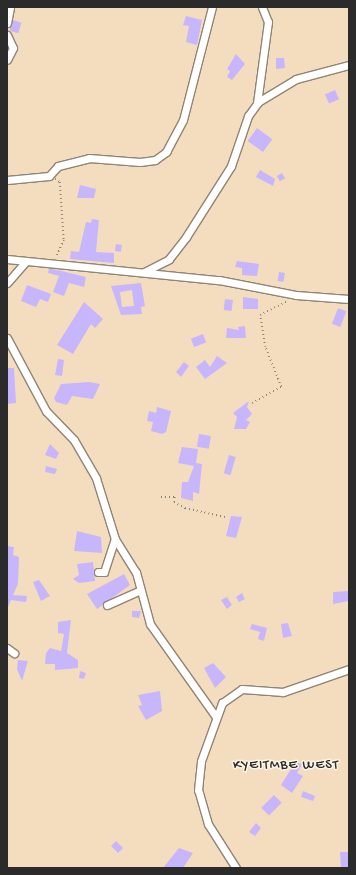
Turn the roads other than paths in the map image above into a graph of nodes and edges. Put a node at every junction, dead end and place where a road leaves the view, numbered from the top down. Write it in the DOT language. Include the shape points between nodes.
graph roads {
  1 [pos="10,7"];
  2 [pos="212,7"];
  3 [pos="262,7"];
  4 [pos="7,23"];
  5 [pos="7,35"];
  6 [pos="7,60"];
  7 [pos="349,64"];
  8 [pos="257,103"];
  9 [pos="7,180"];
  10 [pos="7,259"];
  11 [pos="24,262"];
  12 [pos="144,272"];
  13 [pos="7,283"];
  14 [pos="349,299"];
  15 [pos="7,338"];
  16 [pos="115,539"];
  17 [pos="98,572"];
  18 [pos="140,590"];
  19 [pos="107,605"];
  20 [pos="7,648"];
  21 [pos="14,652"];
  22 [pos="349,670"];
  23 [pos="222,703"];
  24 [pos="206,706"];
  25 [pos="216,717"];
  26 [pos="236,868"];
  1 -- 4 [label="street"];
  2 -- 9 [label="street" via="183,120 166,152 155,160 140,162 101,158 80,159 58,166 49,176"];
  3 -- 8 [label="street" via="268,22"];
  5 -- 6 [label="street" via="13,48"];
  7 -- 8 [label="street" via="296,79"];
  8 -- 12 [label="street" via="248,116 231,166 186,237 169,259"];
  10 -- 11 [label="street"];
  11 -- 12 [label="street"];
  11 -- 13 [label="street"];
  12 -- 14 [label="street" via="218,280 287,293"];
  15 -- 16 [label="street" via="46,412 74,440 91,468"];
  16 -- 17 [label="street" via="104,572"];
  16 -- 18 [label="street" via="136,572"];
  18 -- 19 [label="street"];
  18 -- 24 [label="street" via="150,624"];
  20 -- 21 [label="street"];
  22 -- 23 [label="street" via="283,692 242,690"];
  23 -- 24 [label="street"];
  23 -- 25 [label="street"];
  24 -- 25 [label="street"];
  25 -- 26 [label="street" via="201,761 198,790 208,824"];
}
